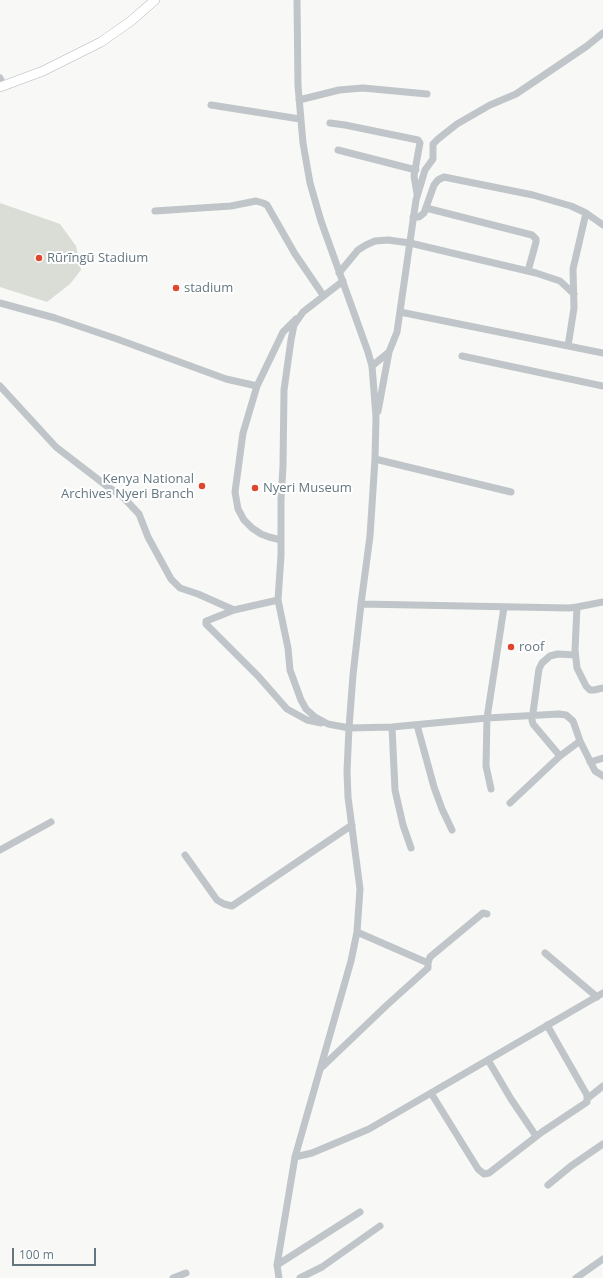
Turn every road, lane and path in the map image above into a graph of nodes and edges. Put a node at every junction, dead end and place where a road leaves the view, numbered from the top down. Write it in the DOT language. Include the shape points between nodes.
graph roads {
  1 [pos="155,0"];
  2 [pos="297,0"];
  3 [pos="603,33"];
  4 [pos="1,84"];
  5 [pos="427,94"];
  6 [pos="299,100"];
  7 [pos="212,105"];
  8 [pos="300,118"];
  9 [pos="330,123"];
  10 [pos="338,150"];
  11 [pos="416,170"];
  12 [pos="417,196"];
  13 [pos="426,208"];
  14 [pos="155,211"];
  15 [pos="586,213"];
  16 [pos="413,217"];
  17 [pos="603,225"];
  18 [pos="410,243"];
  19 [pos="528,271"];
  20 [pos="339,273"];
  21 [pos="573,273"];
  22 [pos="343,281"];
  23 [pos="560,281"];
  24 [pos="574,294"];
  25 [pos="324,295"];
  26 [pos="1,304"];
  27 [pos="303,312"];
  28 [pos="400,312"];
  29 [pos="568,346"];
  30 [pos="389,352"];
  31 [pos="603,353"];
  32 [pos="462,356"];
  33 [pos="372,366"];
  34 [pos="0,386"];
  35 [pos="257,386"];
  36 [pos="603,386"];
  37 [pos="376,417"];
  38 [pos="375,459"];
  39 [pos="511,492"];
  40 [pos="281,540"];
  41 [pos="278,600"];
  42 [pos="603,602"];
  43 [pos="488,603"];
  44 [pos="360,604"];
  45 [pos="504,607"];
  46 [pos="577,607"];
  47 [pos="234,610"];
  48 [pos="575,655"];
  49 [pos="603,688"];
  50 [pos="533,716"];
  51 [pos="487,718"];
  52 [pos="328,724"];
  53 [pos="417,725"];
  54 [pos="392,727"];
  55 [pos="349,728"];
  56 [pos="580,741"];
  57 [pos="560,756"];
  58 [pos="603,758"];
  59 [pos="590,762"];
  60 [pos="603,776"];
  61 [pos="491,789"];
  62 [pos="510,803"];
  63 [pos="51,822"];
  64 [pos="352,825"];
  65 [pos="452,830"];
  66 [pos="411,848"];
  67 [pos="0,850"];
  68 [pos="185,855"];
  69 [pos="487,914"];
  70 [pos="358,932"];
  71 [pos="545,953"];
  72 [pos="428,963"];
  73 [pos="600,995"];
  74 [pos="548,1025"];
  75 [pos="488,1060"];
  76 [pos="320,1068"];
  77 [pos="603,1086"];
  78 [pos="431,1093"];
  79 [pos="588,1098"];
  80 [pos="536,1136"];
  81 [pos="603,1144"];
  82 [pos="296,1157"];
  83 [pos="548,1185"];
  84 [pos="360,1212"];
  85 [pos="380,1226"];
  86 [pos="603,1259"];
  87 [pos="277,1265"];
  88 [pos="186,1273"];
  89 [pos="173,1278"];
  90 [pos="279,1278"];
  91 [pos="300,1278"];
  92 [pos="576,1278"];
  1 -- 4 [label="main road" via="101,42 43,71"];
  2 -- 6 [label="street"];
  3 -- 12 [label="street" via="516,94 453,126 438,139 433,144 433,158"];
  5 -- 6 [label="street" via="363,88 339,90"];
  6 -- 8 [label="street"];
  7 -- 8 [label="street"];
  8 -- 20 [label="street" via="310,183"];
  9 -- 11 [label="street" via="418,140 420,143"];
  10 -- 11 [label="street"];
  11 -- 12 [label="street" via="414,176"];
  12 -- 16 [label="street"];
  13 -- 15 [label="street" via="434,186 444,177 533,194"];
  13 -- 16 [label="street" via="422,215"];
  13 -- 19 [label="street" via="532,235 536,242"];
  14 -- 25 [label="street" via="231,206 256,201 263,203 267,205 294,254"];
  15 -- 17 [label="street"];
  15 -- 21 [label="street"];
  16 -- 18 [label="street"];
  18 -- 19 [label="street"];
  18 -- 20 [label="street" via="384,240 370,242 358,250"];
  18 -- 28 [label="street"];
  19 -- 23 [label="street"];
  20 -- 22 [label="street"];
  21 -- 23 [label="street"];
  21 -- 24 [label="street"];
  22 -- 25 [label="street"];
  22 -- 33 [label="street"];
  23 -- 24 [label="street"];
  24 -- 29 [label="street"];
  25 -- 27 [label="street"];
  26 -- 35 [label="street" via="55,318 226,379"];
  27 -- 35 [label="street" via="283,332"];
  27 -- 40 [label="street" via="294,325 290,340 284,390"];
  28 -- 29 [label="street"];
  28 -- 30 [label="street" via="397,332"];
  29 -- 31 [label="street"];
  30 -- 33 [label="street"];
  30 -- 37 [label="street"];
  32 -- 36 [label="street"];
  33 -- 37 [label="street"];
  34 -- 47 [label="street" via="56,447 122,496 139,514 148,537 171,578 180,588"];
  35 -- 40 [label="street" via="243,433 235,492 238,509 244,520 261,534"];
  37 -- 38 [label="street"];
  38 -- 39 [label="street"];
  38 -- 44 [label="street" via="370,536"];
  40 -- 41 [label="street"];
  41 -- 47 [label="street"];
  41 -- 52 [label="street" via="290,670 301,700 306,709"];
  42 -- 46 [label="street"];
  43 -- 44 [label="street"];
  44 -- 45 [label="street"];
  44 -- 55 [label="street"];
  45 -- 46 [label="street"];
  45 -- 51 [label="street"];
  46 -- 48 [label="street"];
  47 -- 52 [label="street" via="208,620 206,624 287,709 307,720"];
  48 -- 49 [label="street" via="577,668 586,686 590,690"];
  48 -- 50 [label="street" via="558,654 550,656 542,663"];
  50 -- 51 [label="street"];
  50 -- 56 [label="street" via="566,715 573,722"];
  50 -- 57 [label="street" via="533,724"];
  51 -- 53 [label="street"];
  51 -- 61 [label="street" via="486,766"];
  52 -- 55 [label="street"];
  53 -- 54 [label="street"];
  53 -- 65 [label="street" via="434,787"];
  54 -- 55 [label="street"];
  54 -- 66 [label="street" via="395,790"];
  55 -- 64 [label="street" via="347,771"];
  56 -- 57 [label="street"];
  56 -- 59 [label="street"];
  57 -- 62 [label="street"];
  58 -- 59 [label="street"];
  59 -- 60 [label="street" via="595,771"];
  63 -- 67 [label="street"];
  64 -- 68 [label="street" via="232,906 217,900"];
  64 -- 70 [label="street" via="360,889"];
  69 -- 72 [label="street" via="483,913 430,957"];
  70 -- 72 [label="street"];
  70 -- 76 [label="street"];
  71 -- 73 [label="street"];
  72 -- 76 [label="street" via="428,968"];
  73 -- 74 [label="street"];
  74 -- 75 [label="street"];
  74 -- 79 [label="street"];
  75 -- 78 [label="street"];
  75 -- 80 [label="street"];
  76 -- 82 [label="street"];
  77 -- 79 [label="street"];
  78 -- 80 [label="street" via="478,1169 484,1174"];
  78 -- 82 [label="street" via="369,1129"];
  79 -- 80 [label="street" via="587,1102"];
  81 -- 83 [label="street"];
  82 -- 87 [label="street"];
  84 -- 87 [label="street"];
  85 -- 91 [label="street" via="322,1267"];
  86 -- 92 [label="street"];
  87 -- 90 [label="street"];
  88 -- 89 [label="street"];
}
